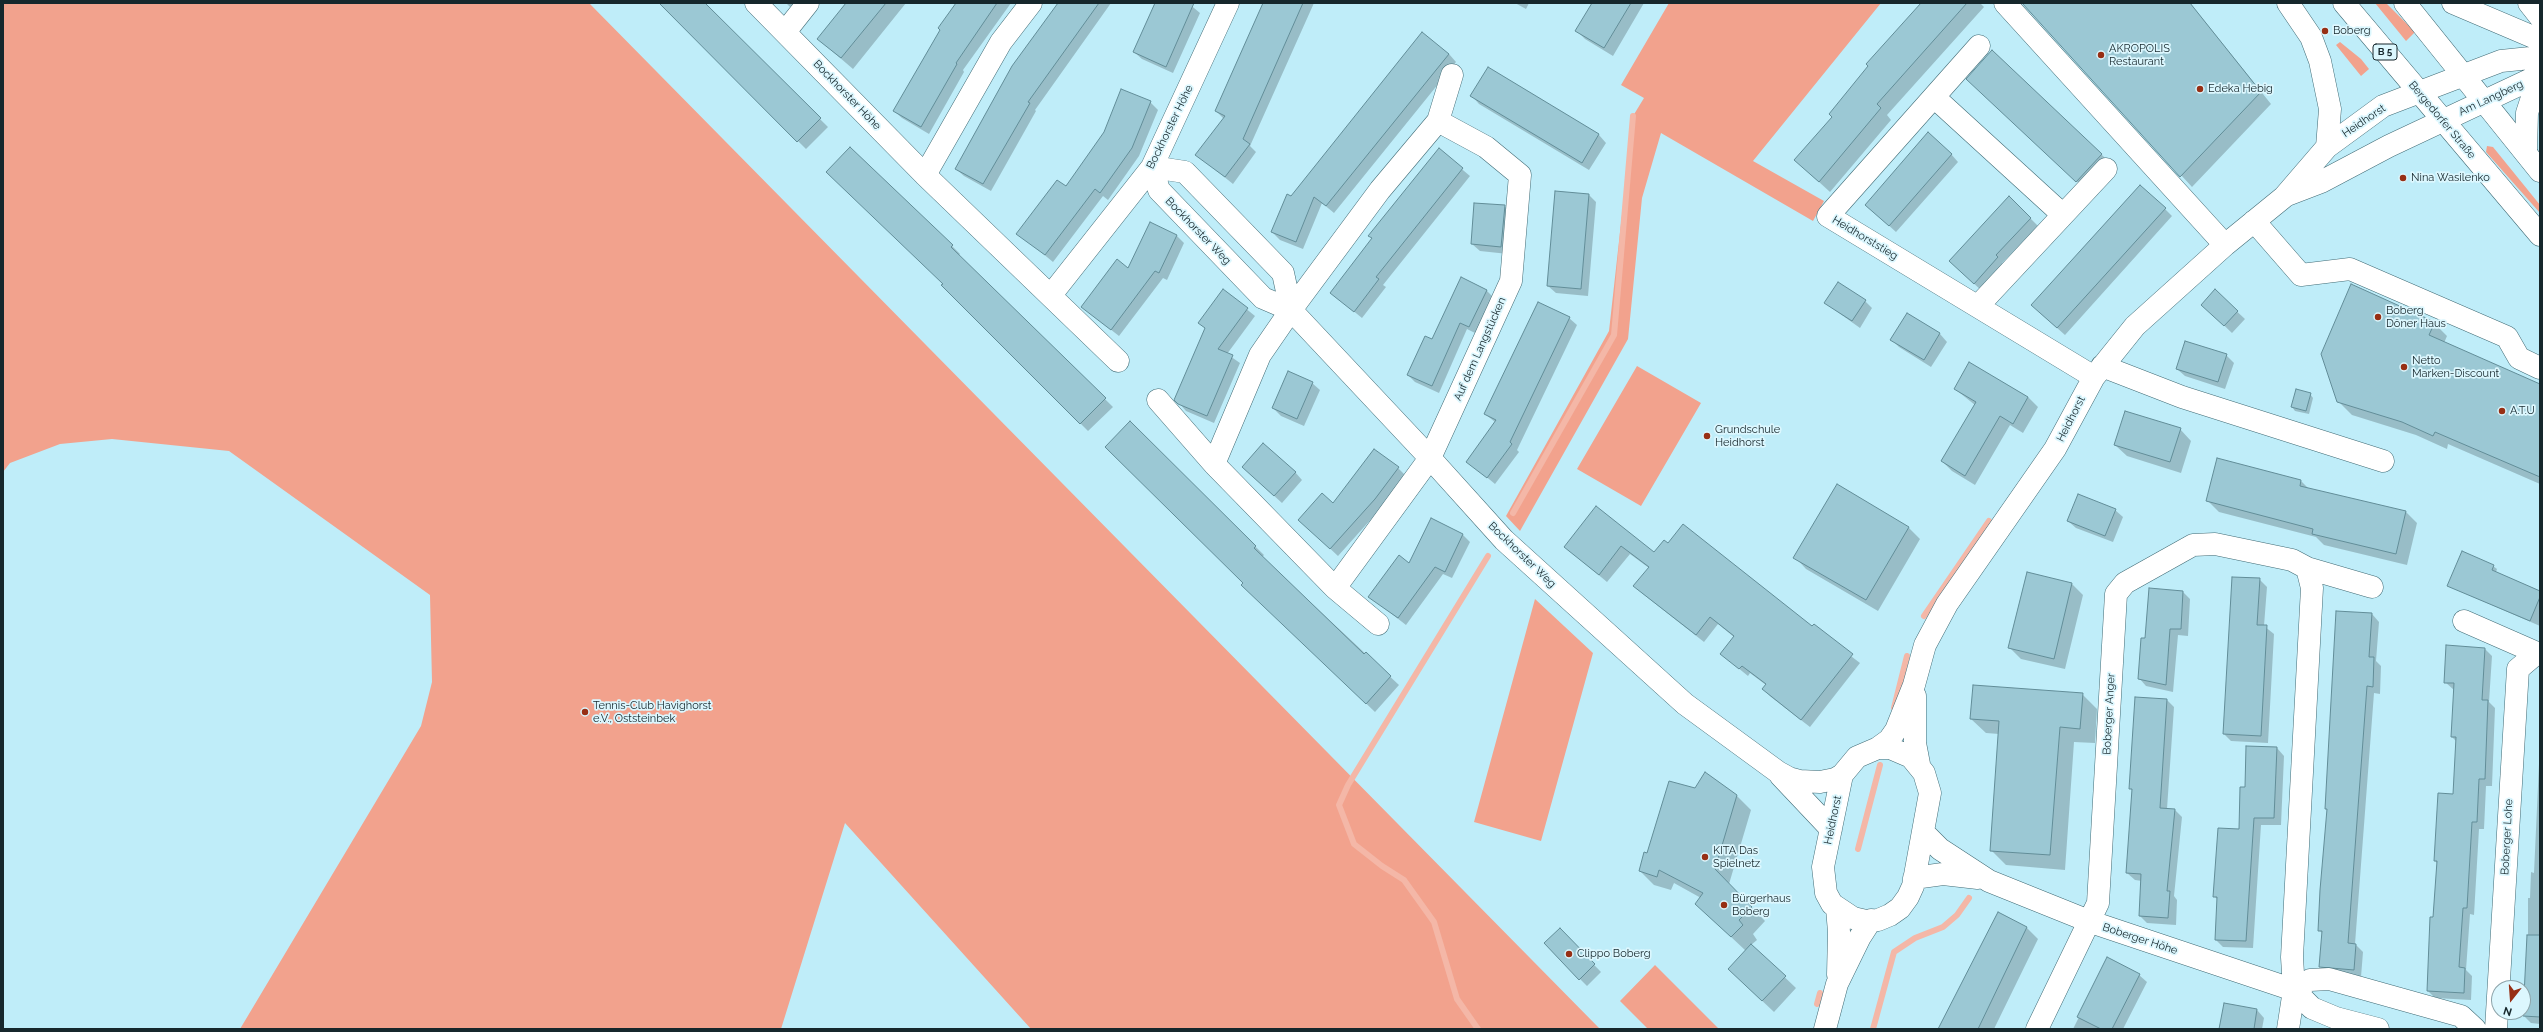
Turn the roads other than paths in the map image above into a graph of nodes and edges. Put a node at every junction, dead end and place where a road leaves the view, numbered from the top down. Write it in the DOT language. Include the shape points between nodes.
graph roads {
  1 [pos="756,3"];
  2 [pos="808,3"];
  3 [pos="1031,3"];
  4 [pos="2004,3"];
  5 [pos="2288,3"];
  6 [pos="2344,3"];
  7 [pos="2405,3"];
  8 [pos="2453,3"];
  9 [pos="2529,3"];
  10 [pos="1225,4"];
  11 [pos="2540,17"];
  12 [pos="786,32"];
  13 [pos="2540,40"];
  14 [pos="1979,46"];
  15 [pos="2540,69"];
  16 [pos="1452,75"];
  17 [pos="2464,76"];
  18 [pos="2420,93"];
  19 [pos="1934,97"];
  20 [pos="2485,101"];
  21 [pos="1438,121"];
  22 [pos="2443,121"];
  23 [pos="2327,147"];
  24 [pos="2526,151"];
  25 [pos="1152,167"];
  26 [pos="2106,169"];
  27 [pos="2540,171"];
  28 [pos="925,175"];
  29 [pos="2284,196"];
  30 [pos="2062,214"];
  31 [pos="2254,221"];
  32 [pos="2540,235"];
  33 [pos="2225,245"];
  34 [pos="1051,295"];
  35 [pos="1978,306"];
  36 [pos="1291,310"];
  37 [pos="1118,361"];
  38 [pos="2540,368"];
  39 [pos="2098,371"];
  40 [pos="1158,400"];
  41 [pos="1430,458"];
  42 [pos="2383,461"];
  43 [pos="1214,464"];
  44 [pos="2307,568"];
  45 [pos="2372,587"];
  46 [pos="1335,588"];
  47 [pos="2464,620"];
  48 [pos="1378,624"];
  49 [pos="2538,654"];
  50 [pos="1914,685"];
  51 [pos="1878,748"];
  52 [pos="1919,764"];
  53 [pos="1778,772"];
  54 [pos="1842,775"];
  55 [pos="1831,829"];
  56 [pos="1923,832"];
  57 [pos="1914,878"];
  58 [pos="1989,881"];
  59 [pos="1838,908"];
  60 [pos="1872,920"];
  61 [pos="2091,922"];
  62 [pos="1837,984"];
  63 [pos="2294,990"];
  64 [pos="1825,1029"];
  65 [pos="2037,1029"];
  66 [pos="2288,1029"];
  67 [pos="2378,1029"];
  68 [pos="2475,1029"];
  69 [pos="2496,1029"];
  1 -- 12 [label="street, Bockhorster Höhe"];
  2 -- 12 [label="street"];
  3 -- 28 [label="street" via="1001,42"];
  4 -- 33 [label="street"];
  5 -- 23 [label="street" via="2311,37 2320,61 2330,108"];
  6 -- 18 [label="street, Bergedorfer Straße / B 5"];
  7 -- 17 [label="street"];
  8 -- 13 [label="street"];
  9 -- 11 [label="street"];
  10 -- 25 [label="street, Bockhorster Höhe"];
  12 -- 28 [label="street, Bockhorster Höhe"];
  14 -- 19 [label="street, Heidhorststieg"];
  15 -- 17 [label="street" via="2501,61"];
  15 -- 20 [label="street, Am Langberg"];
  15 -- 24 [label="street" via="2527,113"];
  16 -- 21 [label="street"];
  17 -- 18 [label="street, Heidhorst"];
  17 -- 20 [label="street"];
  18 -- 22 [label="street, Bergedorfer Straße / B 5"];
  18 -- 23 [label="street, Heidhorst" via="2383,106"];
  19 -- 30 [label="street"];
  19 -- 35 [label="street, Heidhorststieg" via="1828,216"];
  20 -- 22 [label="street, Am Langberg"];
  20 -- 24 [label="street"];
  21 -- 36 [label="street" via="1380,190"];
  21 -- 41 [label="street, Auf dem Langstücken" via="1486,147 1520,175 1511,282"];
  22 -- 29 [label="street, Heidhorst" via="2322,182"];
  22 -- 32 [label="street, Bergedorfer Straße / B 5"];
  23 -- 29 [label="street, Heidhorst"];
  24 -- 27 [label="street"];
  25 -- 34 [label="street, Bockhorster Höhe"];
  25 -- 36 [label="street, Bockhorster Weg" via="1159,190 1263,298"];
  25 -- 36 [label="street" via="1184,172 1283,273"];
  26 -- 30 [label="street"];
  28 -- 34 [label="street, Bockhorster Höhe"];
  29 -- 31 [label="street, Heidhorst"];
  30 -- 35 [label="street"];
  31 -- 33 [label="street, Heidhorst"];
  31 -- 38 [label="street" via="2301,275 2350,269 2507,337 2519,358"];
  33 -- 39 [label="street, Heidhorst" via="2135,326"];
  34 -- 37 [label="street, Bockhorster Höhe"];
  35 -- 39 [label="street, Heidhorststieg"];
  36 -- 41 [label="street, Bockhorster Weg"];
  36 -- 43 [label="street" via="1260,355"];
  39 -- 42 [label="street, Heidhorststieg"];
  39 -- 50 [label="street, Heidhorst" via="2055,449 1947,604 1925,645"];
  40 -- 43 [label="street"];
  41 -- 46 [label="street, Auf dem Langstücken"];
  41 -- 53 [label="street, Bockhorster Weg" via="1504,540 1540,574 1685,704"];
  43 -- 46 [label="street"];
  44 -- 45 [label="street, Boberger Anger"];
  44 -- 61 [label="street, Boberger Anger" via="2292,560 2215,544 2193,545 2125,583 2116,594 2098,903"];
  44 -- 63 [label="street" via="2312,588 2292,957"];
  46 -- 48 [label="street"];
  47 -- 49 [label="street, Boberger Lohe"];
  49 -- 69 [label="street, Boberger Lohe" via="2518,669"];
  50 -- 51 [label="street, Heidhorst" via="1896,730 1890,740"];
  50 -- 52 [label="street, Heidhorst" via="1915,743"];
  51 -- 52 [label="street, Heidhorst" via="1902,751"];
  51 -- 54 [label="street, Heidhorst" via="1857,757"];
  52 -- 56 [label="street, Heidhorst" via="1928,782 1930,793"];
  53 -- 54 [label="street, Bockhorster Weg" via="1809,783 1828,782"];
  53 -- 55 [label="street, Bockhorster Weg"];
  54 -- 55 [label="street, Heidhorst"];
  55 -- 59 [label="street, Heidhorst" via="1823,867 1823,880 1826,893"];
  56 -- 57 [label="street, Heidhorst"];
  56 -- 58 [label="street, Boberger Höhe" via="1940,849"];
  57 -- 58 [label="street, Boberger Höhe" via="1956,874"];
  57 -- 60 [label="street, Heidhorst" via="1908,897 1900,908 1890,915"];
  58 -- 61 [label="street, Boberger Höhe"];
  59 -- 60 [label="street, Heidhorst" via="1853,918"];
  59 -- 62 [label="street" via="1840,932"];
  60 -- 62 [label="street" via="1860,937"];
  61 -- 63 [label="street, Boberger Höhe"];
  61 -- 65 [label="street, Boberger Anger"];
  62 -- 64 [label="street"];
  63 -- 66 [label="street"];
  63 -- 67 [label="street, Boberger Höhe" via="2312,1008 2336,1018"];
  63 -- 68 [label="street" via="2310,980 2329,979 2461,1016"];
}
